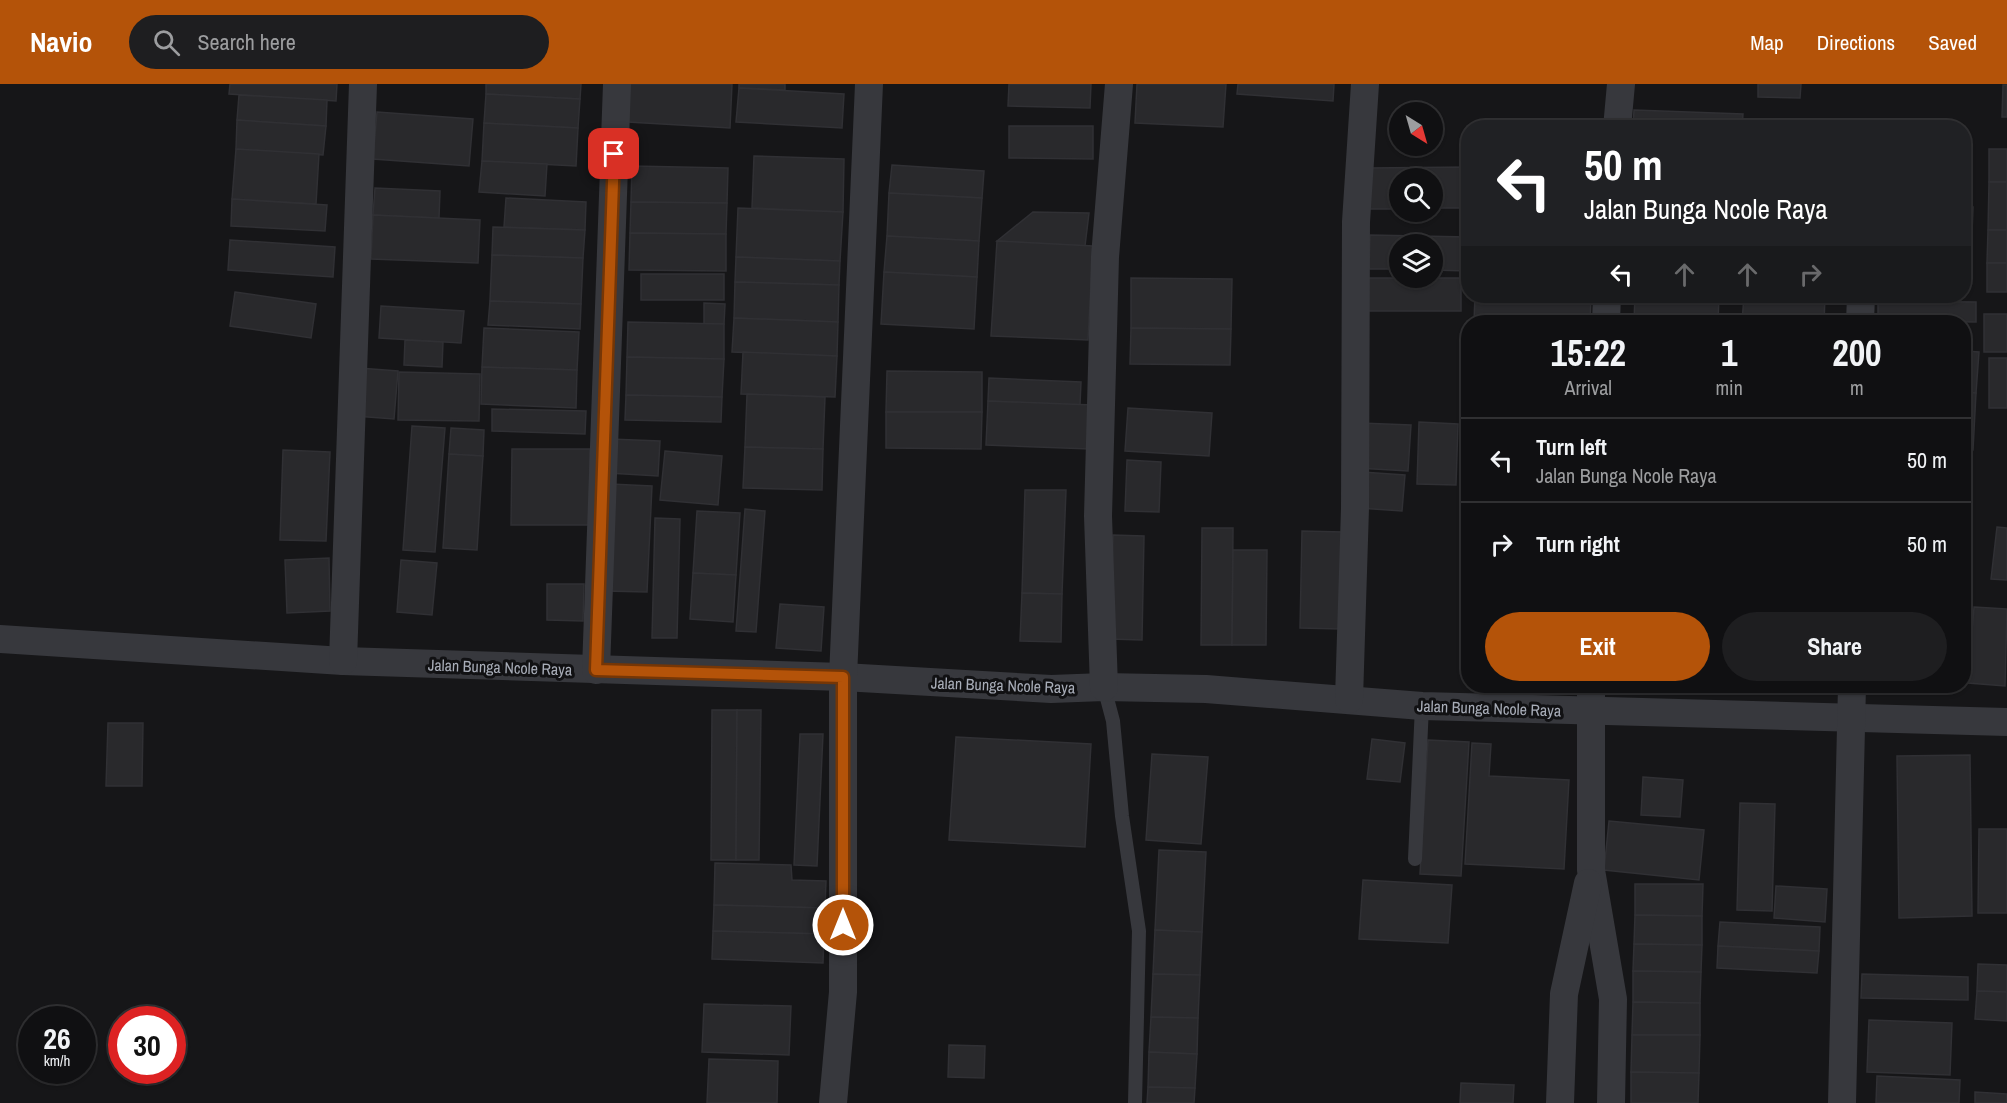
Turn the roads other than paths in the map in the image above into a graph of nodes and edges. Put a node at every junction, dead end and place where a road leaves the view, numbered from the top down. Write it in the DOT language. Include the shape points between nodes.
graph roads {
  1 [pos="363,84"];
  2 [pos="617,84"];
  3 [pos="869,84"];
  4 [pos="1119,84"];
  5 [pos="1365,84"];
  6 [pos="1621,84"];
  7 [pos="1618,120"];
  8 [pos="0,639"];
  9 [pos="343,661"];
  10 [pos="596,670"];
  11 [pos="843,677"];
  12 [pos="1104,687"];
  13 [pos="1852,693"];
  14 [pos="1349,699"];
  15 [pos="1590,699"];
  16 [pos="1422,706"];
  17 [pos="1851,716"];
  18 [pos="2007,722"];
  19 [pos="1415,859"];
  20 [pos="1591,870"];
  21 [pos="833,1103"];
  22 [pos="1135,1103"];
  23 [pos="1560,1103"];
  24 [pos="1611,1103"];
  25 [pos="1842,1103"];
  1 -- 9 [label="street"];
  2 -- 10 [label="street"];
  3 -- 11 [label="street"];
  4 -- 12 [label="street" via="1105,257 1098,516"];
  5 -- 14 [label="street" via="1356,222 1355,508"];
  6 -- 7 [label="street"];
  8 -- 9 [label="street, Jalan Bunga Ncole Raya"];
  9 -- 10 [label="street, Jalan Bunga Ncole Raya"];
  10 -- 11 [label="street, Jalan Bunga Ncole Raya"];
  11 -- 12 [label="street, Jalan Bunga Ncole Raya" via="1051,690"];
  11 -- 21 [label="street" via="843,992"];
  12 -- 14 [label="street, Jalan Bunga Ncole Raya"];
  12 -- 22 [label="lane" via="1113,721 1139,932"];
  13 -- 17 [label="street"];
  14 -- 16 [label="street, Jalan Bunga Ncole Raya"];
  15 -- 16 [label="street, Jalan Bunga Ncole Raya"];
  15 -- 17 [label="street, Jalan Bunga Ncole Raya"];
  15 -- 20 [label="street"];
  16 -- 19 [label="lane"];
  17 -- 18 [label="street, Jalan Bunga Ncole Raya"];
  17 -- 25 [label="street"];
  20 -- 23 [label="street" via="1564,994"];
  20 -- 24 [label="street" via="1613,999"];
}
